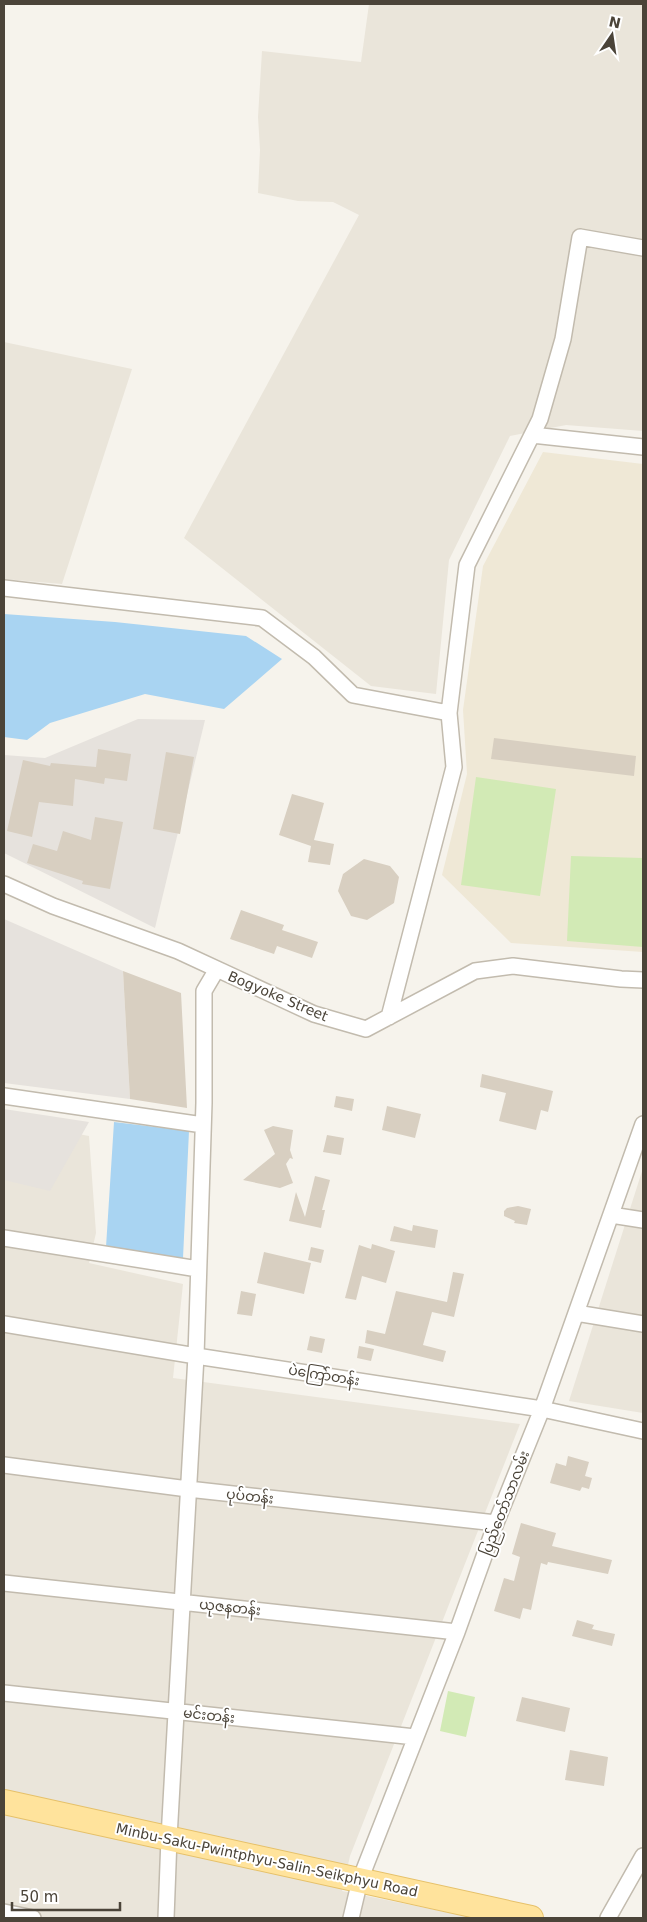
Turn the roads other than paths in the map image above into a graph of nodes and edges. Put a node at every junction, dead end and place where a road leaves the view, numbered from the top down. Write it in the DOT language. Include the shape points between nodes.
graph roads {
  1 [pos="643,248"];
  2 [pos="532,435"];
  3 [pos="643,447"];
  4 [pos="4,588"];
  5 [pos="449,714"];
  6 [pos="4,884"];
  7 [pos="217,969"];
  8 [pos="643,980"];
  9 [pos="389,1017"];
  10 [pos="4,1096"];
  11 [pos="643,1124"];
  12 [pos="203,1125"];
  13 [pos="611,1215"];
  14 [pos="643,1220"];
  15 [pos="4,1238"];
  16 [pos="198,1269"];
  17 [pos="576,1313"];
  18 [pos="4,1324"];
  19 [pos="643,1324"];
  20 [pos="196,1356"];
  21 [pos="542,1409"];
  22 [pos="643,1431"];
  23 [pos="4,1465"];
  24 [pos="188,1489"];
  25 [pos="496,1523"];
  26 [pos="4,1583"];
  27 [pos="182,1602"];
  28 [pos="457,1632"];
  29 [pos="4,1693"];
  30 [pos="176,1712"];
  31 [pos="415,1737"];
  32 [pos="4,1802"];
  33 [pos="168,1838"];
  34 [pos="643,1856"];
  35 [pos="360,1880"];
  36 [pos="4,1912"];
  37 [pos="33,1918"];
  38 [pos="166,1918"];
  39 [pos="351,1918"];
  40 [pos="531,1918"];
  41 [pos="608,1918"];
  1 -- 2 [label="street" via="580,237 563,339 540,419"];
  2 -- 3 [label="street"];
  2 -- 5 [label="street" via="467,565"];
  4 -- 5 [label="street" via="262,618 314,657 353,695"];
  5 -- 9 [label="street" via="454,767"];
  6 -- 7 [label="street, Bogyoke Street"];
  7 -- 9 [label="street, Bogyoke Street" via="314,1014 366,1029"];
  7 -- 12 [label="street" via="204,991"];
  8 -- 9 [label="street, Bogyoke Street" via="513,966 475,971"];
  10 -- 12 [label="street"];
  11 -- 13 [label="street, ပြည်တော်သာလမ်း"];
  12 -- 16 [label="street"];
  13 -- 14 [label="street"];
  13 -- 17 [label="street, ပြည်တော်သာလမ်း"];
  15 -- 16 [label="street"];
  16 -- 20 [label="street"];
  17 -- 19 [label="street"];
  17 -- 21 [label="street, ပြည်တော်သာလမ်း"];
  18 -- 20 [label="street, ပဲကြော်တန်း"];
  20 -- 21 [label="street, ပဲကြော်တန်း"];
  20 -- 24 [label="street"];
  21 -- 22 [label="street, ပဲကြော်တန်း"];
  21 -- 25 [label="street, ပြည်တော်သာလမ်း"];
  23 -- 24 [label="street, ပုပ်တန်း"];
  24 -- 25 [label="street, ပုပ်တန်း"];
  24 -- 27 [label="street"];
  25 -- 28 [label="street, ပြည်တော်သာလမ်း"];
  26 -- 27 [label="street, ယုဇနတန်း"];
  27 -- 28 [label="street, ယုဇနတန်း"];
  27 -- 30 [label="street"];
  28 -- 31 [label="street, ပြည်တော်သာလမ်း"];
  29 -- 30 [label="street, မင်းတန်း"];
  30 -- 31 [label="street, မင်းတန်း"];
  30 -- 33 [label="street"];
  31 -- 35 [label="street, ပြည်တော်သာလမ်း"];
  32 -- 33 [label="main road, Minbu-Saku-Pwintphyu-Salin-Seikphyu Road"];
  33 -- 35 [label="main road, Minbu-Saku-Pwintphyu-Salin-Seikphyu Road"];
  33 -- 38 [label="street"];
  34 -- 41 [label="street"];
  35 -- 39 [label="street, ပြည်တော်သာလမ်း"];
  35 -- 40 [label="main road, Minbu-Saku-Pwintphyu-Salin-Seikphyu Road"];
  36 -- 37 [label="street"];
}
